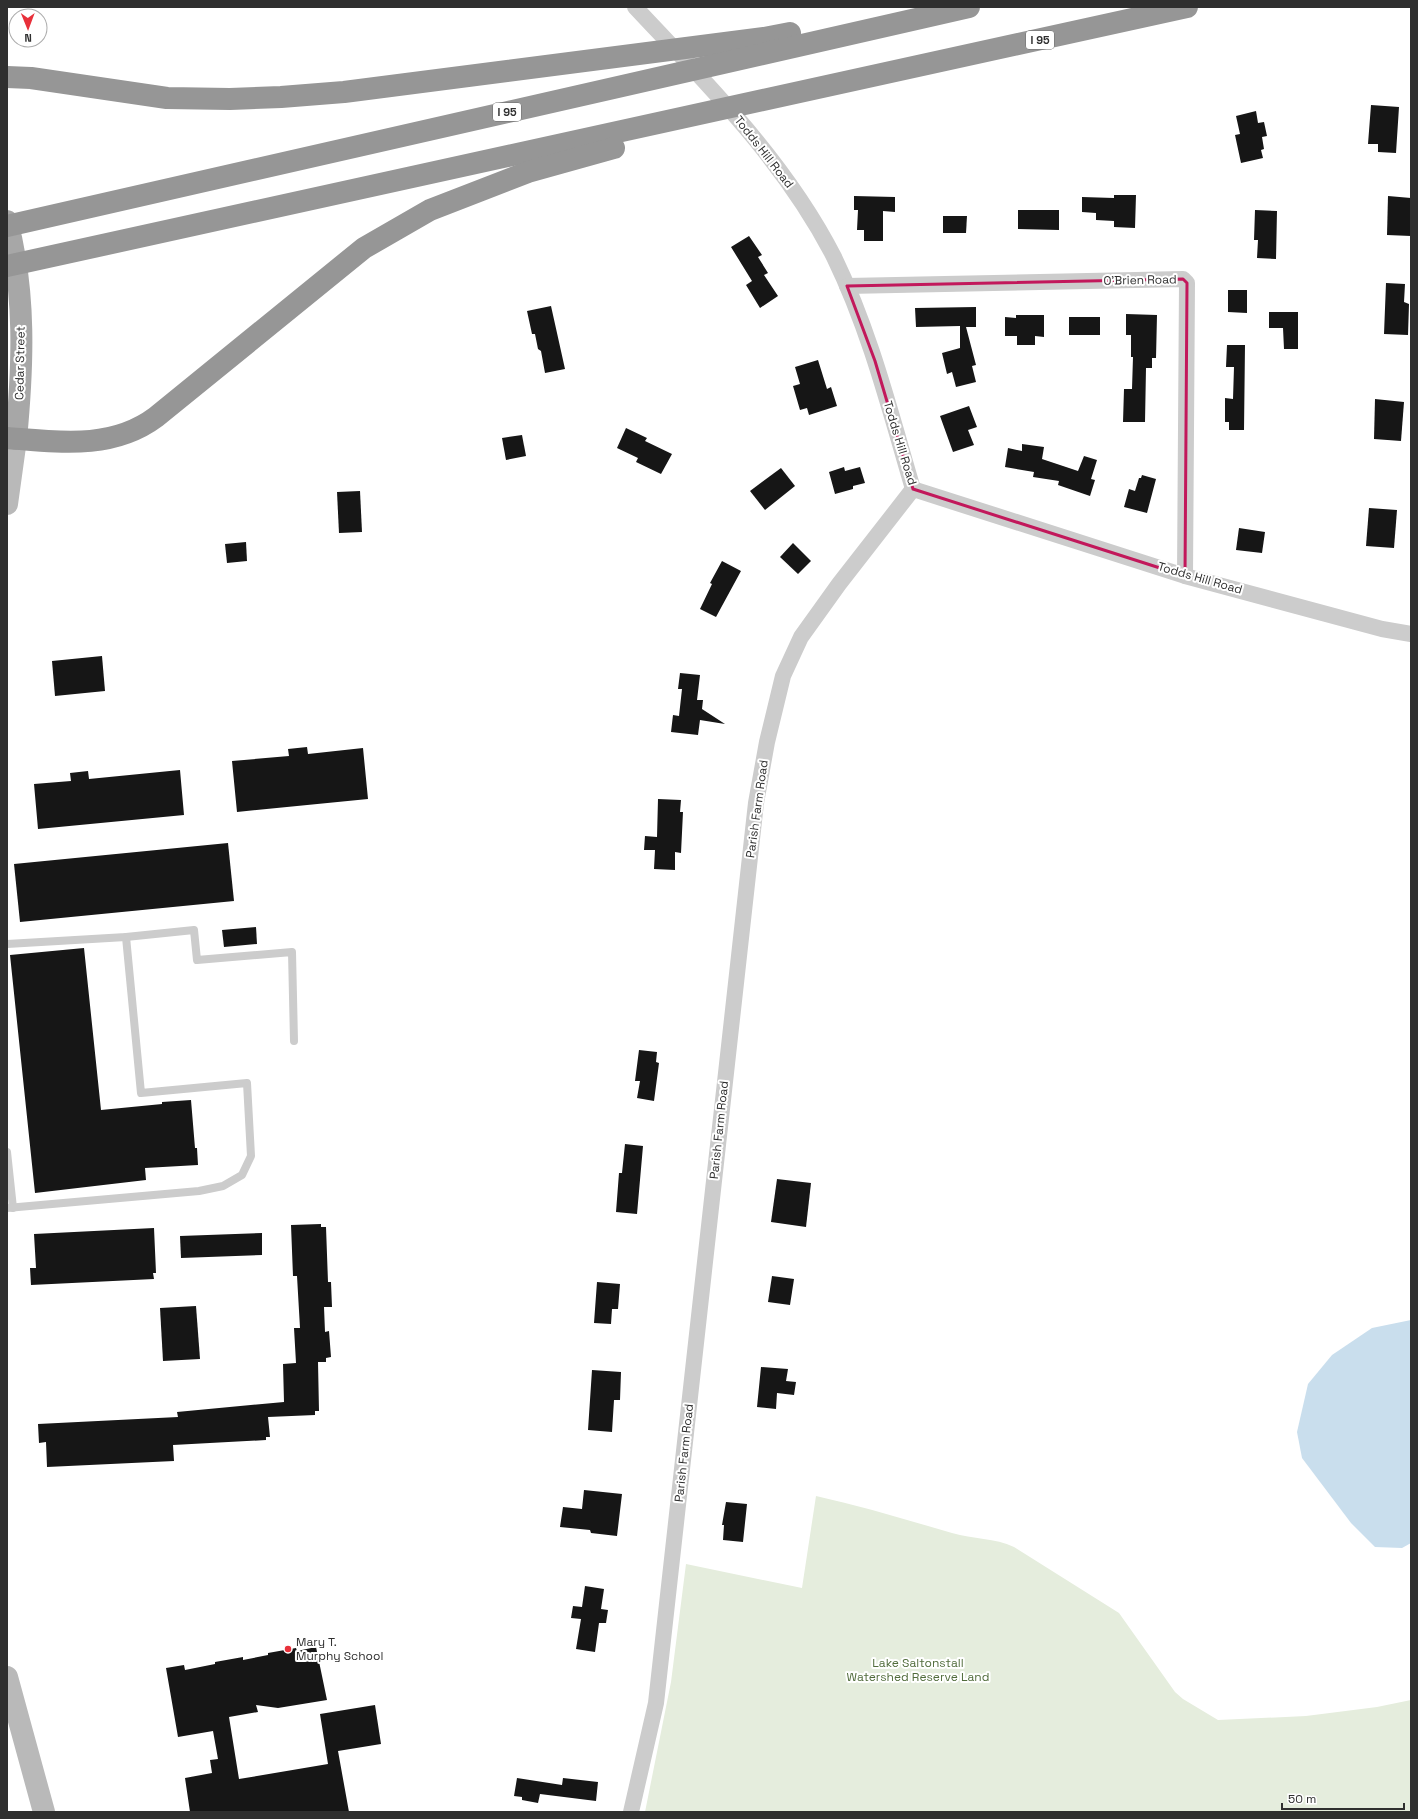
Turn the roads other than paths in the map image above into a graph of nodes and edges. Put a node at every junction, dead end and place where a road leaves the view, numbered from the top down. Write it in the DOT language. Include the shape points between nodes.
graph roads {
  1 [pos="635,7"];
  2 [pos="937,7"];
  3 [pos="969,7"];
  4 [pos="1187,7"];
  5 [pos="892,73"];
  6 [pos="7,77"];
  7 [pos="7,221"];
  8 [pos="7,226"];
  9 [pos="7,266"];
  10 [pos="847,286"];
  11 [pos="12,438"];
  12 [pos="913,489"];
  13 [pos="7,504"];
  14 [pos="1185,576"];
  15 [pos="1411,634"];
  16 [pos="126,937"];
  17 [pos="7,944"];
  18 [pos="294,1041"];
  19 [pos="7,1152"];
  20 [pos="10,1208"];
  21 [pos="7,1677"];
  22 [pos="44,1812"];
  23 [pos="631,1812"];
  1 -- 10 [label="street, Todds Hill Road" via="772,160 817,228"];
  2 -- 6 [label="highway" via="764,38 344,92 281,97 167,98 30,78"];
  3 -- 8 [label="highway, I 95"];
  4 -- 5 [label="highway, I 95"];
  5 -- 9 [label="highway, I 95"];
  5 -- 11 [label="highway" via="528,172 430,210 364,248 145,426 111,438 90,441 52,442"];
  7 -- 11 [label="main road, Cedar Street" via="20,300 22,380"];
  10 -- 12 [label="street, Todds Hill Road" via="875,361"];
  10 -- 14 [label="street, O'Brien Road" via="1183,279 1187,283"];
  11 -- 13 [label="main road, Cedar Street"];
  12 -- 14 [label="street, Todds Hill Road"];
  12 -- 23 [label="street, Parish Farm Road" via="801,637 783,676 767,742 756,803 656,1703"];
  14 -- 15 [label="street, Todds Hill Road" via="1382,629"];
  16 -- 17 [label="lane"];
  16 -- 18 [label="lane" via="194,930 198,960 292,952"];
  16 -- 20 [label="lane" via="141,1093 247,1083 251,1156 242,1175 223,1186 199,1191"];
  19 -- 20 [label="lane"];
  21 -- 22 [label="main road"];
}
